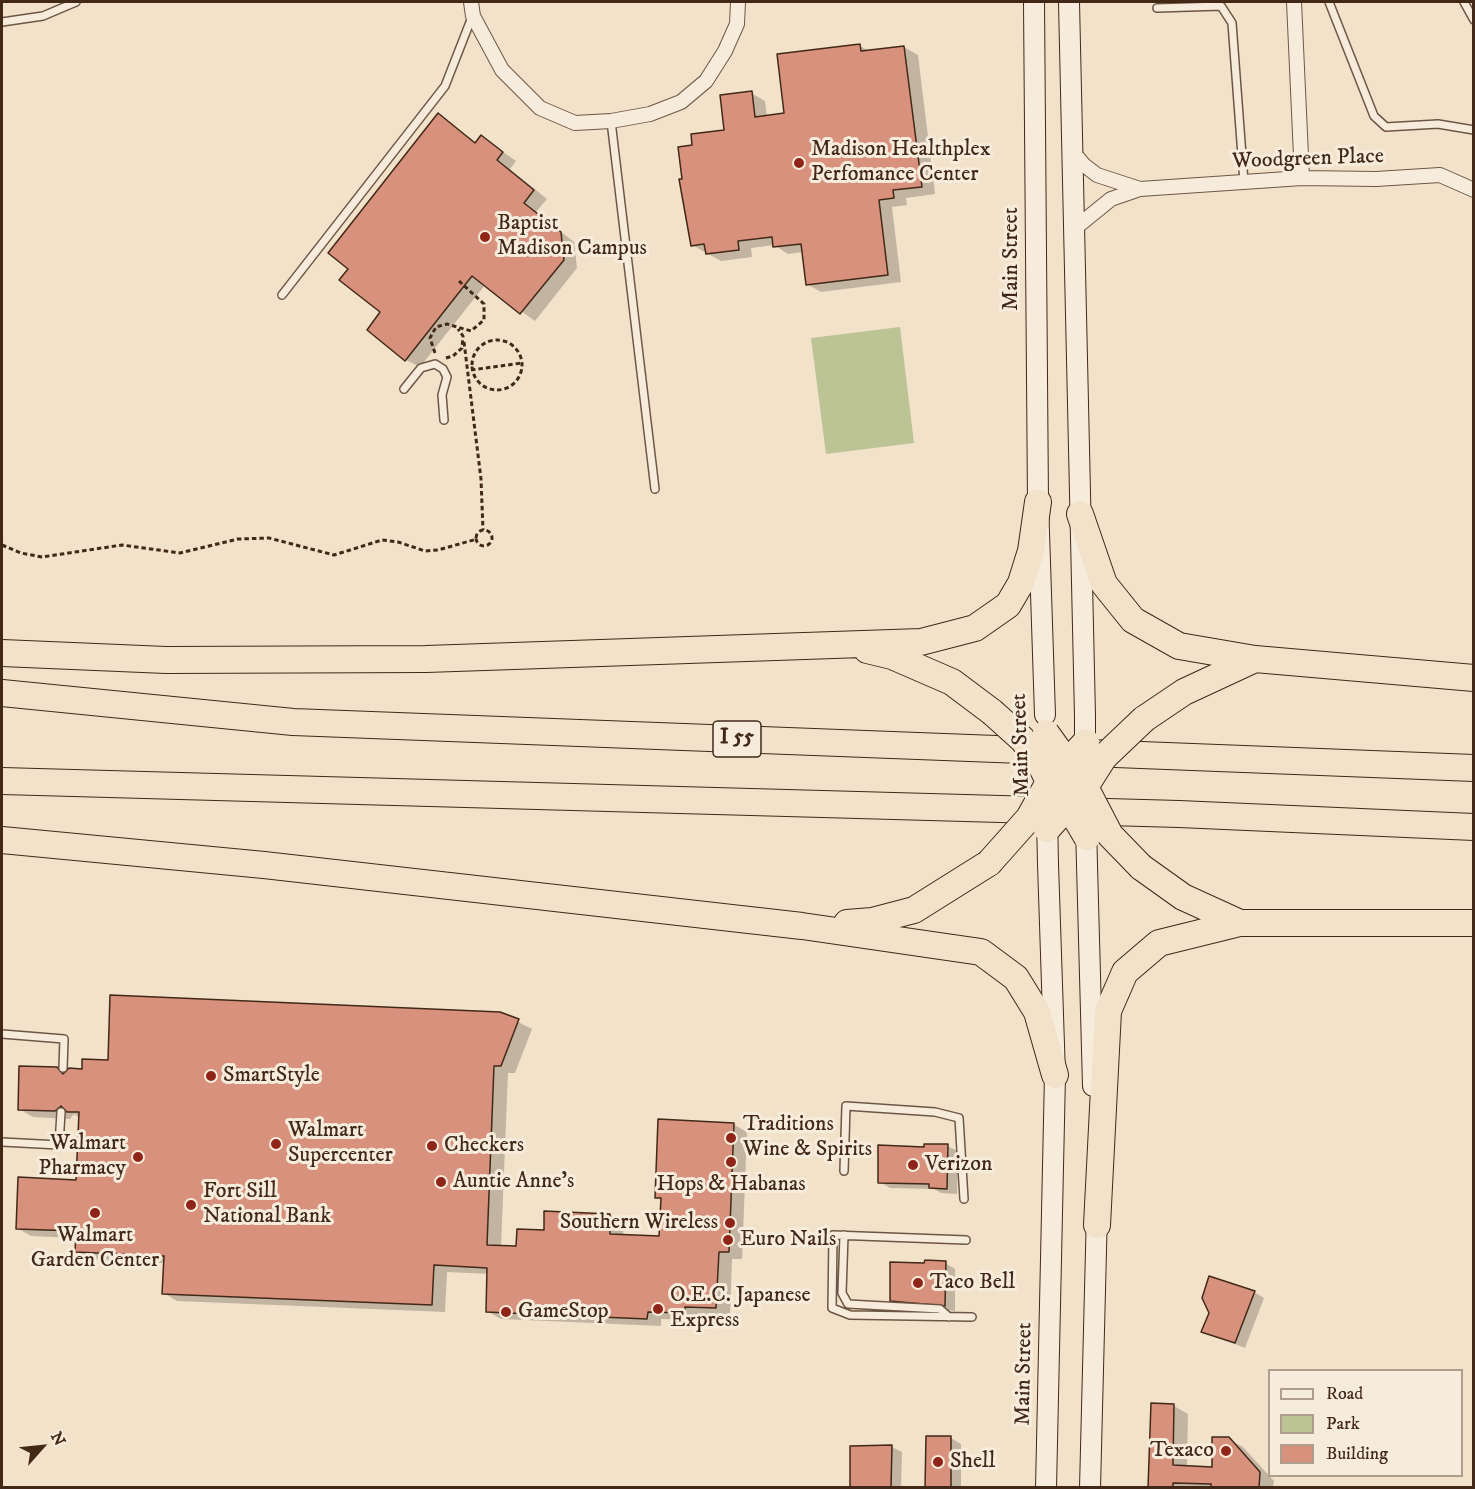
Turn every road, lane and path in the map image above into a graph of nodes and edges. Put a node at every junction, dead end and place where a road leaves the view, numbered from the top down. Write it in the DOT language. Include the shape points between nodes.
graph roads {
  1 [pos="76,2"];
  2 [pos="471,2"];
  3 [pos="738,2"];
  4 [pos="1034,2"];
  5 [pos="1069,2"];
  6 [pos="1294,2"];
  7 [pos="1329,2"];
  8 [pos="1464,2"];
  9 [pos="59,5"];
  10 [pos="1157,8"];
  11 [pos="473,16"];
  12 [pos="1473,20"];
  13 [pos="2,22"];
  14 [pos="611,121"];
  15 [pos="1473,130"];
  16 [pos="1072,151"];
  17 [pos="1302,178"];
  18 [pos="1244,183"];
  19 [pos="1140,189"];
  20 [pos="1473,190"];
  21 [pos="1074,229"];
  22 [pos="459,281"];
  23 [pos="282,295"];
  24 [pos="458,329"];
  25 [pos="464,342"];
  26 [pos="522,363"];
  27 [pos="470,370"];
  28 [pos="404,389"];
  29 [pos="444,420"];
  30 [pos="656,489"];
  31 [pos="1038,502"];
  32 [pos="1080,514"];
  33 [pos="483,530"];
  34 [pos="477,539"];
  35 [pos="2,545"];
  36 [pos="840,644"];
  37 [pos="2,653"];
  38 [pos="1255,659"];
  39 [pos="1473,678"];
  40 [pos="2,693"];
  41 [pos="1046,724"];
  42 [pos="1086,742"];
  43 [pos="1067,764"];
  44 [pos="1473,768"];
  45 [pos="2,781"];
  46 [pos="1049,782"];
  47 [pos="1076,796"];
  48 [pos="1473,827"];
  49 [pos="1047,829"];
  50 [pos="1087,837"];
  51 [pos="2,840"];
  52 [pos="1240,923"];
  53 [pos="1473,923"];
  54 [pos="802,926"];
  55 [pos="2,1034"];
  56 [pos="63,1068"];
  57 [pos="1055,1075"];
  58 [pos="61,1112"];
  59 [pos="2,1142"];
  60 [pos="844,1171"];
  61 [pos="964,1199"];
  62 [pos="1097,1225"];
  63 [pos="844,1235"];
  64 [pos="966,1240"];
  65 [pos="950,1317"];
  66 [pos="972,1317"];
  67 [pos="1046,1488"];
  68 [pos="1090,1488"];
  1 -- 9 [label="lane"];
  2 -- 11 [label="street"];
  3 -- 14 [label="street" via="737,24 706,81 681,102 650,114"];
  4 -- 31 [label="main road, Main Street"];
  5 -- 16 [label="main road"];
  6 -- 17 [label="street"];
  7 -- 15 [label="lane" via="1374,116 1386,127 1438,124"];
  8 -- 12 [label="lane"];
  9 -- 13 [label="lane" via="43,16"];
  10 -- 18 [label="lane" via="1221,6 1232,22"];
  11 -- 14 [label="street" via="502,70 540,108 575,123"];
  11 -- 23 [label="lane" via="445,86"];
  14 -- 30 [label="lane"];
  16 -- 19 [label="street, Woodgreen Place" via="1097,175"];
  16 -- 21 [label="main road"];
  17 -- 18 [label="street, Woodgreen Place"];
  17 -- 20 [label="street, Woodgreen Place" via="1440,175"];
  18 -- 19 [label="street, Woodgreen Place"];
  19 -- 21 [label="street, Woodgreen Place" via="1112,200"];
  21 -- 32 [label="main road"];
  22 -- 24 [label="path" via="480,299 486,314 471,331"];
  24 -- 25 [label="path"];
  24 -- 25 [label="path" via="447,324 436,327 430,338 432,350 447,358 458,353"];
  25 -- 27 [label="path"];
  26 -- 27 [label="path"];
  26 -- 27 [label="path" via="519,378 501,391 479,384"];
  26 -- 27 [label="path" via="516,348 493,340 474,353"];
  27 -- 33 [label="path"];
  28 -- 29 [label="lane" via="421,368 435,364 443,369 447,377 442,395"];
  31 -- 36 [label="highway" via="1022,583 1008,604 975,628 921,642"];
  31 -- 41 [label="main road, Main Street"];
  32 -- 38 [label="highway" via="1104,584 1133,620 1179,646"];
  32 -- 42 [label="main road, bridge"];
  33 -- 34 [label="path"];
  33 -- 34 [label="path" via="492,536 490,544 482,545"];
  34 -- 35 [label="path" via="425,551 382,540 334,555 269,538 238,539 180,553 122,545 42,556"];
  36 -- 37 [label="highway" via="426,659 166,660"];
  36 -- 46 [label="highway, bridge" via="892,656 952,682 992,712 1032,752"];
  38 -- 39 [label="highway"];
  38 -- 47 [label="highway, bridge" via="1184,692 1144,718 1104,757"];
  40 -- 44 [label="highway, I 55" via="293,722"];
  41 -- 43 [label="highway, bridge"];
  41 -- 46 [label="main road, Main Street, bridge"];
  42 -- 43 [label="highway, bridge"];
  42 -- 47 [label="main road, bridge"];
  43 -- 46 [label="highway, bridge"];
  43 -- 47 [label="highway, bridge"];
  45 -- 48 [label="highway" via="1179,814"];
  46 -- 47 [label="highway, bridge"];
  46 -- 49 [label="main road, Main Street, bridge"];
  46 -- 54 [label="highway, bridge" via="1029,818 989,863 914,910 872,921"];
  47 -- 49 [label="highway, bridge"];
  47 -- 50 [label="highway, bridge"];
  47 -- 52 [label="highway, bridge" via="1141,867 1183,897"];
  49 -- 57 [label="main road, Main Street, bridge"];
  50 -- 62 [label="main road, bridge"];
  51 -- 54 [label="highway" via="264,865"];
  52 -- 53 [label="highway"];
  52 -- 62 [label="highway" via="1159,943 1125,972 1108,1011"];
  54 -- 57 [label="highway" via="981,952 1016,978 1037,1012"];
  55 -- 56 [label="lane" via="64,1039"];
  57 -- 67 [label="main road, Main Street"];
  58 -- 59 [label="lane" via="59,1145"];
  60 -- 61 [label="lane" via="846,1106 935,1112 959,1118"];
  62 -- 68 [label="main road"];
  63 -- 64 [label="lane"];
  63 -- 65 [label="lane" via="842,1293 848,1304 940,1309"];
  63 -- 65 [label="lane" via="833,1235 832,1308 850,1316"];
  65 -- 66 [label="lane"];
}
